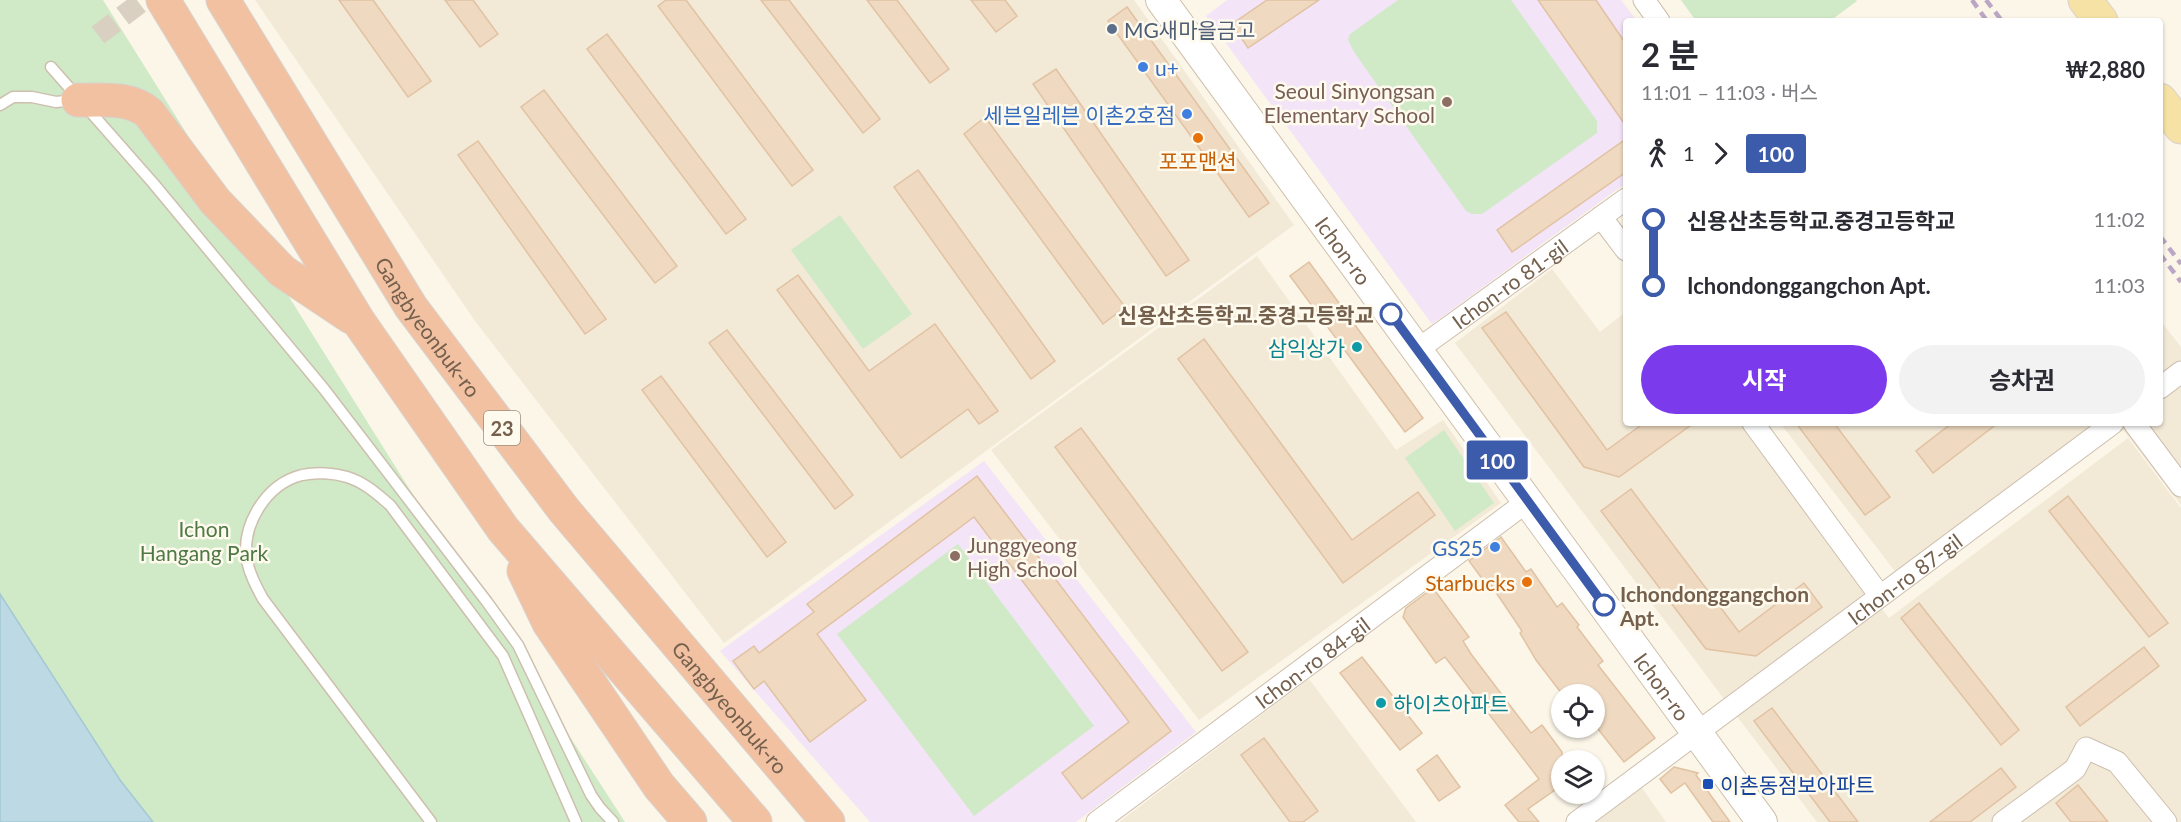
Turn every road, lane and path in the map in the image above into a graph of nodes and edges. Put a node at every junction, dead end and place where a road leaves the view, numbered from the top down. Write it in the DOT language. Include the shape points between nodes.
graph roads {
  1 [pos="162,0"];
  2 [pos="223,0"];
  3 [pos="1161,0"];
  4 [pos="1644,0"];
  5 [pos="2085,0"];
  6 [pos="1657,18"];
  7 [pos="2099,18"];
  8 [pos="51,67"];
  9 [pos="78,100"];
  10 [pos="2163,104"];
  11 [pos="0,105"];
  12 [pos="2181,127"];
  13 [pos="1623,201"];
  14 [pos="1601,217"];
  15 [pos="1623,246"];
  16 [pos="359,322"];
  17 [pos="1417,350"];
  18 [pos="2181,372"];
  19 [pos="2163,386"];
  20 [pos="1755,426"];
  21 [pos="2109,426"];
  22 [pos="2136,426"];
  23 [pos="2181,486"];
  24 [pos="1528,501"];
  25 [pos="503,529"];
  26 [pos="1880,596"];
  27 [pos="1696,733"];
  28 [pos="430,822"];
  29 [pos="576,822"];
  30 [pos="613,822"];
  31 [pos="690,822"];
  32 [pos="755,822"];
  33 [pos="828,822"];
  34 [pos="1097,822"];
  35 [pos="1577,822"];
  36 [pos="1762,822"];
  37 [pos="2003,822"];
  38 [pos="2166,822"];
  1 -- 16 [label="highway"];
  2 -- 33 [label="highway, Gangbyeonbuk-ro / 23" via="411,307 564,510"];
  3 -- 17 [label="street, Ichon-ro"];
  4 -- 6 [label="street"];
  5 -- 7 [label="main road"];
  8 -- 9 [label="lane"];
  9 -- 11 [label="lane" via="56,102 13,97"];
  9 -- 16 [label="highway" via="139,104 215,201 282,272"];
  9 -- 30 [label="lane" via="153,183 324,388 487,602 518,645 591,795"];
  10 -- 12 [label="main road"];
  13 -- 14 [label="street, Ichon-ro 81-gil"];
  14 -- 15 [label="street"];
  14 -- 17 [label="street, Ichon-ro 81-gil"];
  16 -- 25 [label="highway"];
  17 -- 24 [label="street, Ichon-ro"];
  18 -- 19 [label="street"];
  20 -- 26 [label="street"];
  21 -- 26 [label="street, Ichon-ro 87-gil"];
  22 -- 23 [label="street"];
  24 -- 27 [label="street, Ichon-ro"];
  24 -- 34 [label="street, Ichon-ro 84-gil"];
  25 -- 31 [label="highway" via="549,623 659,786"];
  25 -- 32 [label="highway"];
  26 -- 27 [label="street, Ichon-ro 87-gil"];
  27 -- 35 [label="street, Ichon-ro 87-gil"];
  27 -- 36 [label="street, Ichon-ro"];
  28 -- 29 [label="lane" via="252,579 246,540 252,520 281,484 302,475 325,473 349,478 390,505 503,656"];
  37 -- 38 [label="street" via="2075,769 2086,748 2117,762"];
}
